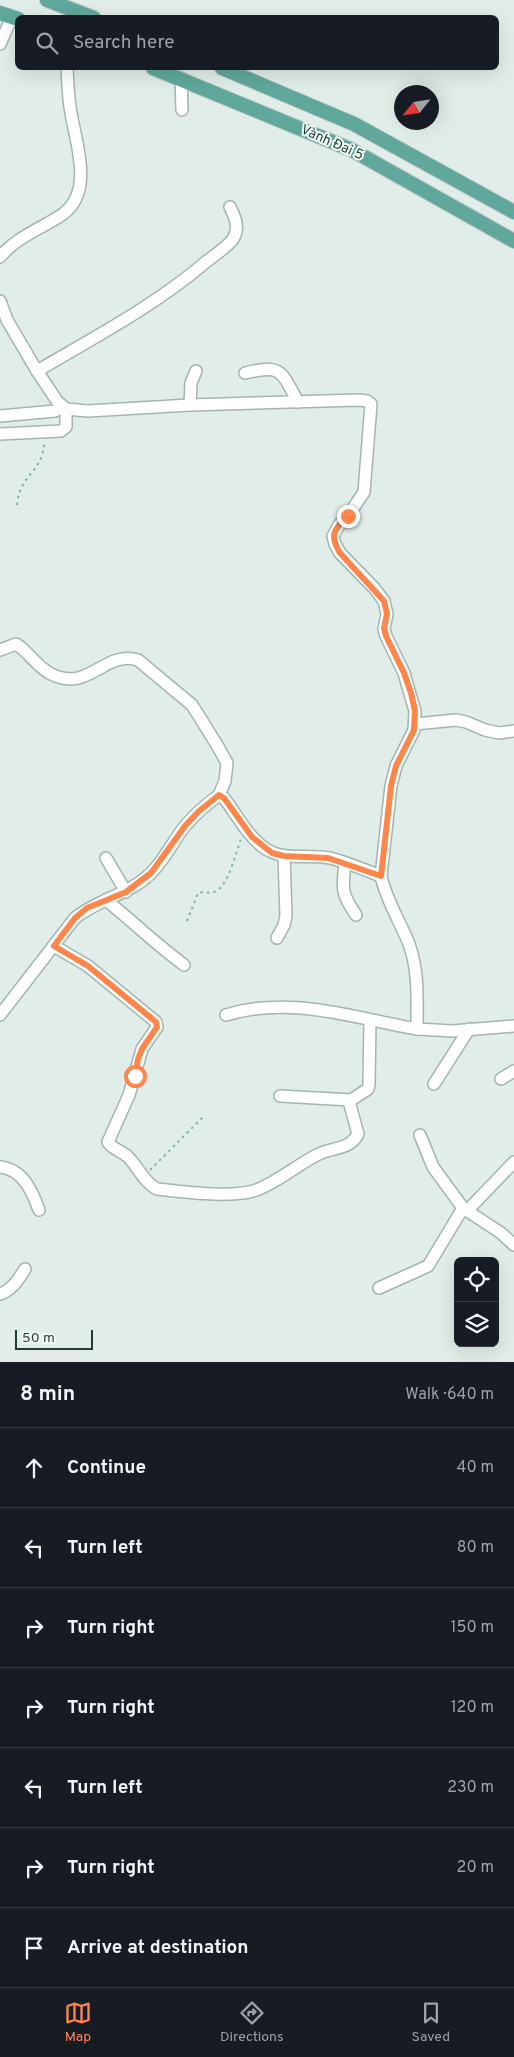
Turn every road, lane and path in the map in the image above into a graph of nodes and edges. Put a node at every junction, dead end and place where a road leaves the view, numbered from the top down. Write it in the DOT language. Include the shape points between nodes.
graph roads {
  1 [pos="47,0"];
  2 [pos="86,15"];
  3 [pos="10,16"];
  4 [pos="0,44"];
  5 [pos="67,70"];
  6 [pos="159,70"];
  7 [pos="227,70"];
  8 [pos="182,78"];
  9 [pos="182,110"];
  10 [pos="230,207"];
  11 [pos="514,212"];
  12 [pos="509,238"];
  13 [pos="0,257"];
  14 [pos="0,302"];
  15 [pos="37,370"];
  16 [pos="196,371"];
  17 [pos="245,373"];
  18 [pos="298,402"];
  19 [pos="190,404"];
  20 [pos="65,415"];
  21 [pos="0,416"];
  22 [pos="44,433"];
  23 [pos="0,434"];
  24 [pos="16,505"];
  25 [pos="0,650"];
  26 [pos="415,724"];
  27 [pos="514,731"];
  28 [pos="219,795"];
  29 [pos="245,827"];
  30 [pos="284,856"];
  31 [pos="106,858"];
  32 [pos="345,862"];
  33 [pos="381,876"];
  34 [pos="126,892"];
  35 [pos="106,900"];
  36 [pos="356,915"];
  37 [pos="187,921"];
  38 [pos="277,938"];
  39 [pos="54,946"];
  40 [pos="184,964"];
  41 [pos="0,1015"];
  42 [pos="226,1015"];
  43 [pos="370,1020"];
  44 [pos="514,1026"];
  45 [pos="417,1029"];
  46 [pos="469,1030"];
  47 [pos="514,1071"];
  48 [pos="501,1079"];
  49 [pos="434,1084"];
  50 [pos="280,1096"];
  51 [pos="351,1100"];
  52 [pos="204,1116"];
  53 [pos="420,1135"];
  54 [pos="514,1162"];
  55 [pos="0,1166"];
  56 [pos="143,1177"];
  57 [pos="465,1209"];
  58 [pos="39,1210"];
  59 [pos="514,1245"];
  60 [pos="25,1269"];
  61 [pos="379,1288"];
  62 [pos="0,1294"];
  1 -- 2 [label="main road"];
  3 -- 4 [label="street"];
  5 -- 13 [label="street" via="70,110 81,166 79,190 67,210"];
  6 -- 8 [label="main road, Vành Đai 5"];
  7 -- 11 [label="main road, Vành Đai 5" via="354,124"];
  8 -- 9 [label="street"];
  8 -- 12 [label="main road, Vành Đai 5" via="352,150"];
  10 -- 15 [label="street" via="237,229 232,239 185,280"];
  14 -- 15 [label="street"];
  15 -- 20 [label="street"];
  16 -- 19 [label="street" via="191,383"];
  17 -- 18 [label="street" via="272,368 278,371"];
  18 -- 19 [label="street"];
  18 -- 26 [label="street" via="367,401 372,411 364,492 348,516 338,524 333,536 340,553 374,588 386,606 384,628 411,693"];
  19 -- 20 [label="street"];
  20 -- 21 [label="street" via="55,411"];
  20 -- 22 [label="street" via="61,431"];
  22 -- 23 [label="street"];
  22 -- 24 [label="path" via="44,451 39,465 24,479"];
  25 -- 28 [label="street" via="16,644 45,671 66,680 82,678 119,659 138,660 192,705 218,745 227,763 225,782"];
  26 -- 27 [label="street" via="456,720 499,733"];
  26 -- 33 [label="street" via="396,766 391,786"];
  28 -- 29 [label="street"];
  28 -- 34 [label="street" via="185,826 151,873"];
  29 -- 30 [label="street" via="266,849"];
  29 -- 37 [label="path" via="226,880 221,888 211,893 198,893"];
  30 -- 32 [label="street"];
  30 -- 38 [label="street" via="286,916"];
  31 -- 34 [label="street"];
  32 -- 33 [label="street"];
  32 -- 36 [label="street" via="342,890"];
  33 -- 45 [label="street" via="416,970"];
  34 -- 35 [label="street"];
  35 -- 39 [label="street" via="87,908 75,918"];
  35 -- 40 [label="street" via="158,946"];
  39 -- 41 [label="street"];
  39 -- 56 [label="street" via="88,966 156,1022 157,1027 138,1059 129,1095 108,1142 127,1156"];
  42 -- 43 [label="street" via="246,1009 297,1006"];
  43 -- 45 [label="street"];
  43 -- 51 [label="street" via="369,1088"];
  44 -- 46 [label="street"];
  45 -- 46 [label="street"];
  46 -- 49 [label="street"];
  47 -- 48 [label="street"];
  50 -- 51 [label="street"];
  51 -- 56 [label="street" via="358,1134 355,1139 321,1153 260,1189 231,1194 171,1190 157,1188"];
  52 -- 56 [label="path"];
  53 -- 57 [label="street" via="434,1167"];
  54 -- 57 [label="street"];
  55 -- 58 [label="street" via="17,1172"];
  57 -- 59 [label="street"];
  57 -- 61 [label="street" via="428,1266"];
  60 -- 62 [label="street" via="18,1281"];
}
